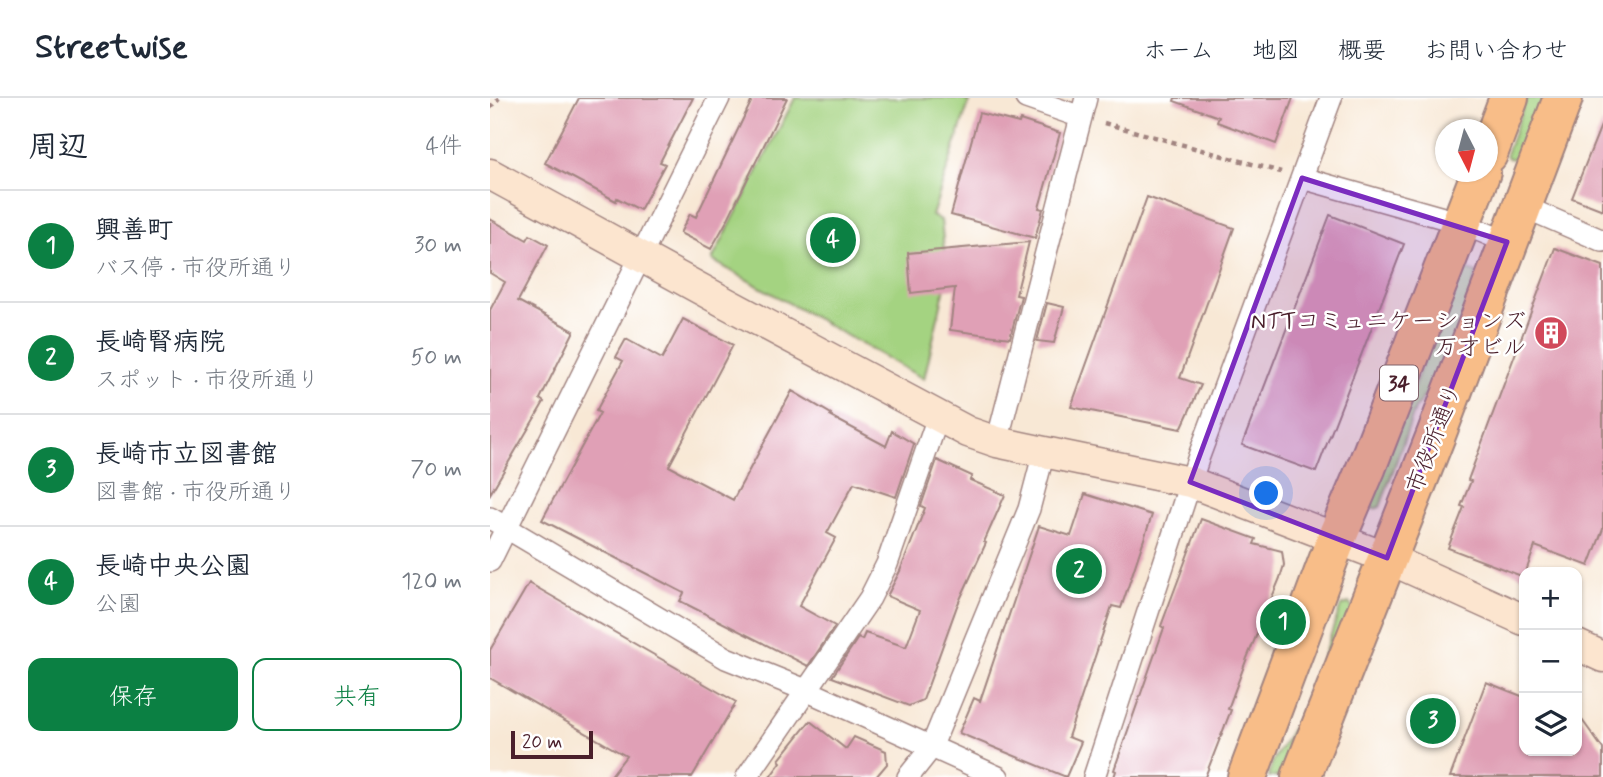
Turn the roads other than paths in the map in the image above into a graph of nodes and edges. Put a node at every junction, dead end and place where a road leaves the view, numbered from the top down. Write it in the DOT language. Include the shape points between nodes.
graph roads {
  1 [pos="719,98"];
  2 [pos="1026,98"];
  3 [pos="1331,98"];
  4 [pos="1509,98"];
  5 [pos="1563,98"];
  6 [pos="1083,108"];
  7 [pos="1498,127"];
  8 [pos="490,173"];
  9 [pos="1302,178"];
  10 [pos="1477,182"];
  11 [pos="1522,206"];
  12 [pos="1461,223"];
  13 [pos="1603,241"];
  14 [pos="1507,242"];
  15 [pos="642,257"];
  16 [pos="938,417"];
  17 [pos="998,442"];
  18 [pos="1044,452"];
  19 [pos="1190,482"];
  20 [pos="498,523"];
  21 [pos="1337,537"];
  22 [pos="1387,558"];
  23 [pos="490,561"];
  24 [pos="1519,618"];
  25 [pos="1582,647"];
  26 [pos="1603,657"];
  27 [pos="808,691"];
  28 [pos="931,748"];
  29 [pos="747,777"];
  30 [pos="908,777"];
  31 [pos="998,777"];
  32 [pos="1094,777"];
  33 [pos="1247,777"];
  34 [pos="1301,777"];
  1 -- 15 [label="street"];
  2 -- 6 [label="street"];
  3 -- 9 [label="street"];
  4 -- 7 [label="highway"];
  5 -- 11 [label="highway, 市役所通り / 34"];
  6 -- 17 [label="street"];
  8 -- 15 [label="street"];
  9 -- 12 [label="street"];
  9 -- 19 [label="street"];
  10 -- 12 [label="highway, 34"];
  11 -- 13 [label="street"];
  11 -- 14 [label="highway, 市役所通り / 34"];
  12 -- 14 [label="street"];
  12 -- 21 [label="highway, 34"];
  14 -- 22 [label="highway, 市役所通り / 34"];
  15 -- 16 [label="street"];
  15 -- 20 [label="street"];
  16 -- 17 [label="street"];
  16 -- 27 [label="street" via="887,564 870,598"];
  17 -- 18 [label="street"];
  18 -- 19 [label="street"];
  18 -- 28 [label="street" via="1029,509"];
  19 -- 21 [label="street"];
  19 -- 32 [label="street"];
  20 -- 23 [label="street"];
  20 -- 27 [label="street" via="726,658"];
  21 -- 22 [label="street"];
  21 -- 33 [label="highway, 34"];
  22 -- 24 [label="street"];
  22 -- 34 [label="highway, 市役所通り / 34"];
  25 -- 26 [label="street"];
  27 -- 28 [label="street"];
  27 -- 29 [label="street"];
  28 -- 30 [label="street"];
  28 -- 31 [label="street"];
}
